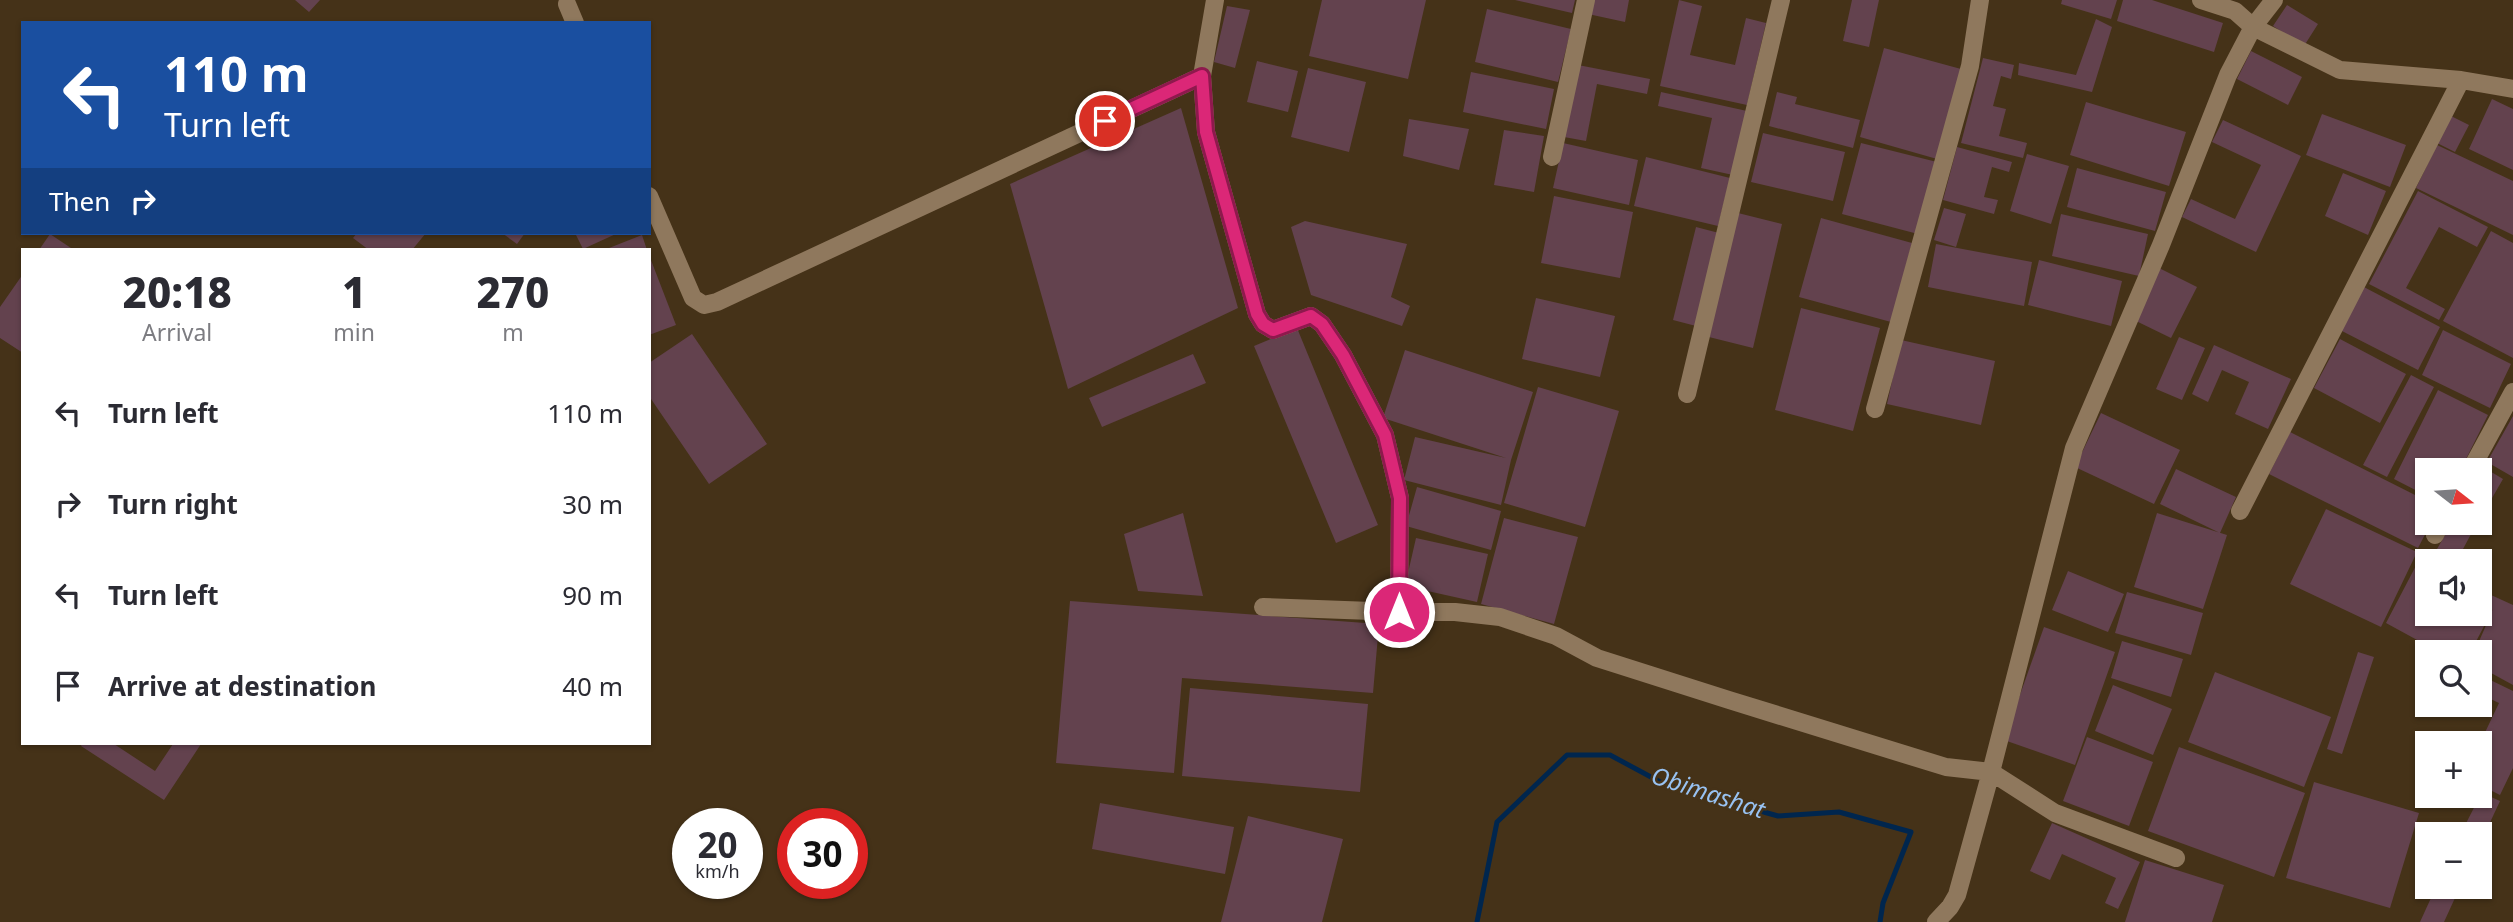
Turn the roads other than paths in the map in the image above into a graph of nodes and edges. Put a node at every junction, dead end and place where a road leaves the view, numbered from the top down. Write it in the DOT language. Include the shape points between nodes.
graph roads {
  1 [pos="1215,0"];
  2 [pos="1586,0"];
  3 [pos="1781,0"];
  4 [pos="1980,0"];
  5 [pos="2201,0"];
  6 [pos="2274,0"];
  7 [pos="567,4"];
  8 [pos="574,21"];
  9 [pos="2253,27"];
  10 [pos="1202,76"];
  11 [pos="2461,80"];
  12 [pos="2513,89"];
  13 [pos="1552,157"];
  14 [pos="651,201"];
  15 [pos="2513,392"];
  16 [pos="1687,394"];
  17 [pos="1875,409"];
  18 [pos="2477,458"];
  19 [pos="2240,511"];
  20 [pos="1263,607"];
  21 [pos="1399,612"];
  22 [pos="1991,772"];
  23 [pos="2176,858"];
  24 [pos="1936,922"];
  1 -- 10 [label="street"];
  2 -- 13 [label="street"];
  3 -- 16 [label="street"];
  4 -- 17 [label="street" via="1970,66"];
  5 -- 9 [label="street" via="2235,11"];
  6 -- 9 [label="street"];
  7 -- 8 [label="street"];
  9 -- 11 [label="street" via="2340,69"];
  9 -- 22 [label="street" via="2228,75 2074,448"];
  10 -- 14 [label="street" via="717,303 704,305 693,298"];
  10 -- 21 [label="street" via="1206,132 1257,314 1273,330 1311,316 1322,324 1385,435 1400,498"];
  11 -- 12 [label="street"];
  11 -- 19 [label="street"];
  15 -- 18 [label="street"];
  20 -- 21 [label="street"];
  21 -- 22 [label="street" via="1500,617 1556,636 1597,658 1729,701 1946,767"];
  22 -- 23 [label="street" via="2056,813"];
  22 -- 24 [label="street" via="1957,895"];
}
